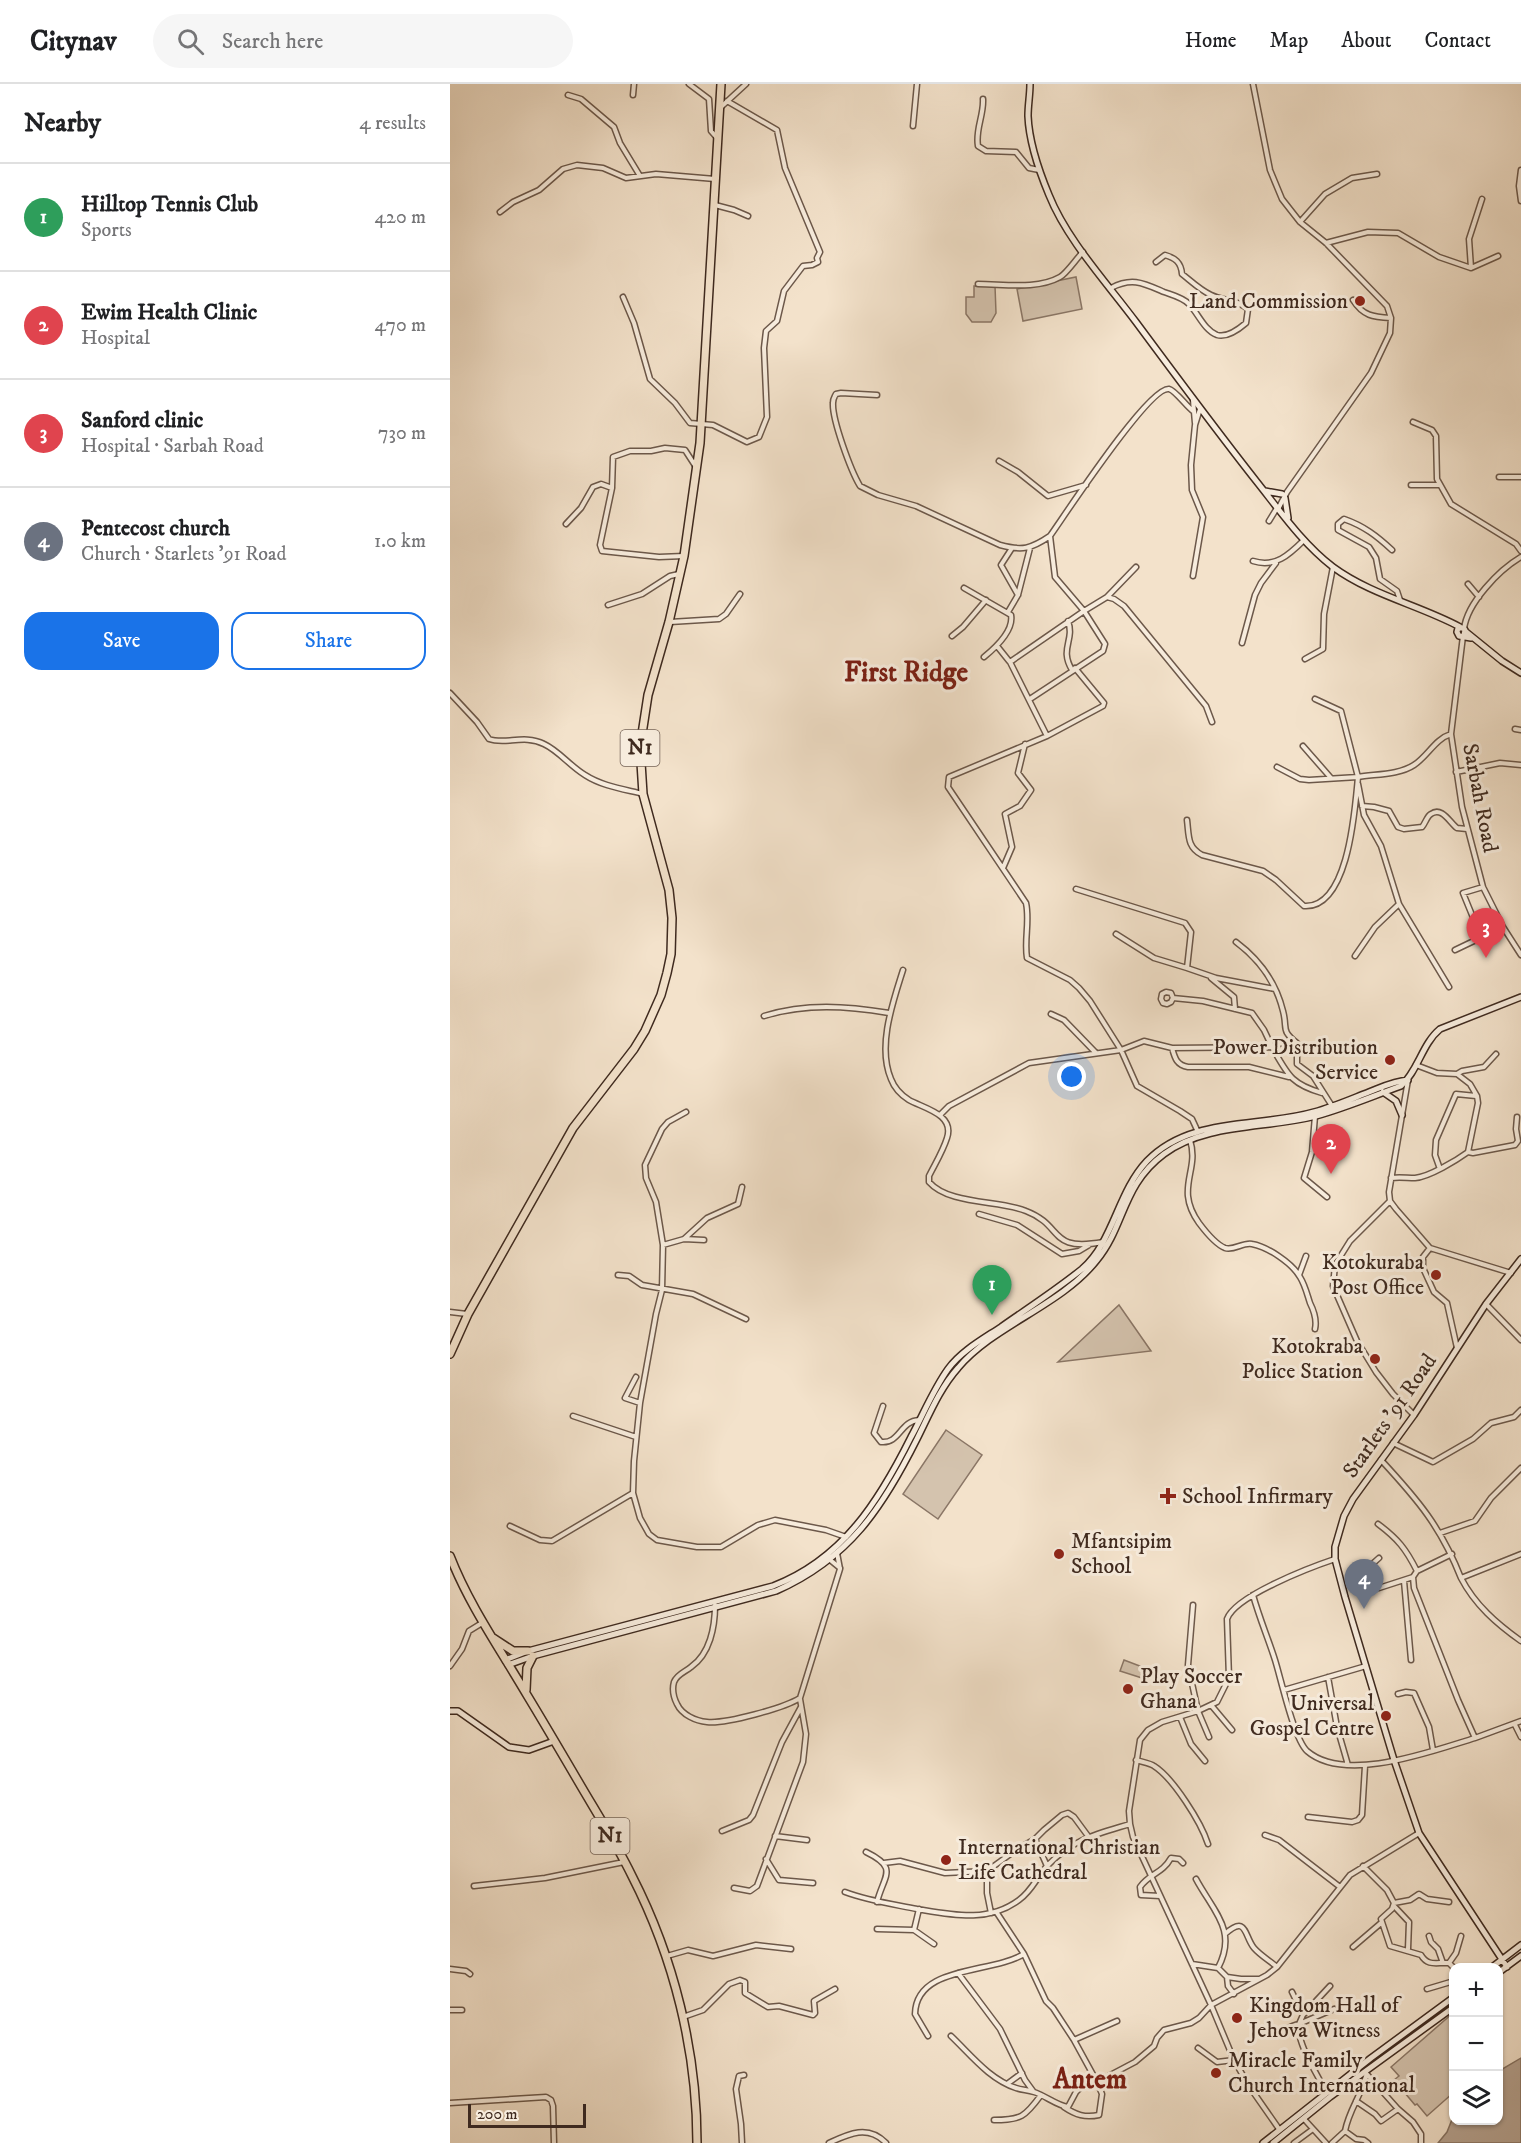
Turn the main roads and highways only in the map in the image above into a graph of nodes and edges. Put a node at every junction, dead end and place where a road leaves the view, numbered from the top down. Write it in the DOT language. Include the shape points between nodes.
graph roads {
  1 [pos="722,84"];
  2 [pos="450,1354"];
  3 [pos="450,1556"];
  4 [pos="493,1638"];
  5 [pos="528,1695"];
  6 [pos="697,2143"];
  1 -- 2 [label="highway, N1" via="697,468 684,556 642,731 643,794 669,890 671,954 662,995 645,1031 573,1128 468,1314"];
  3 -- 4 [label="highway, N1"];
  4 -- 5 [label="highway, N1"];
  4 -- 5 [label="highway" via="513,1651 531,1654 525,1677"];
  5 -- 6 [label="highway, N1" via="641,1894 666,1957 693,2069"];
}
